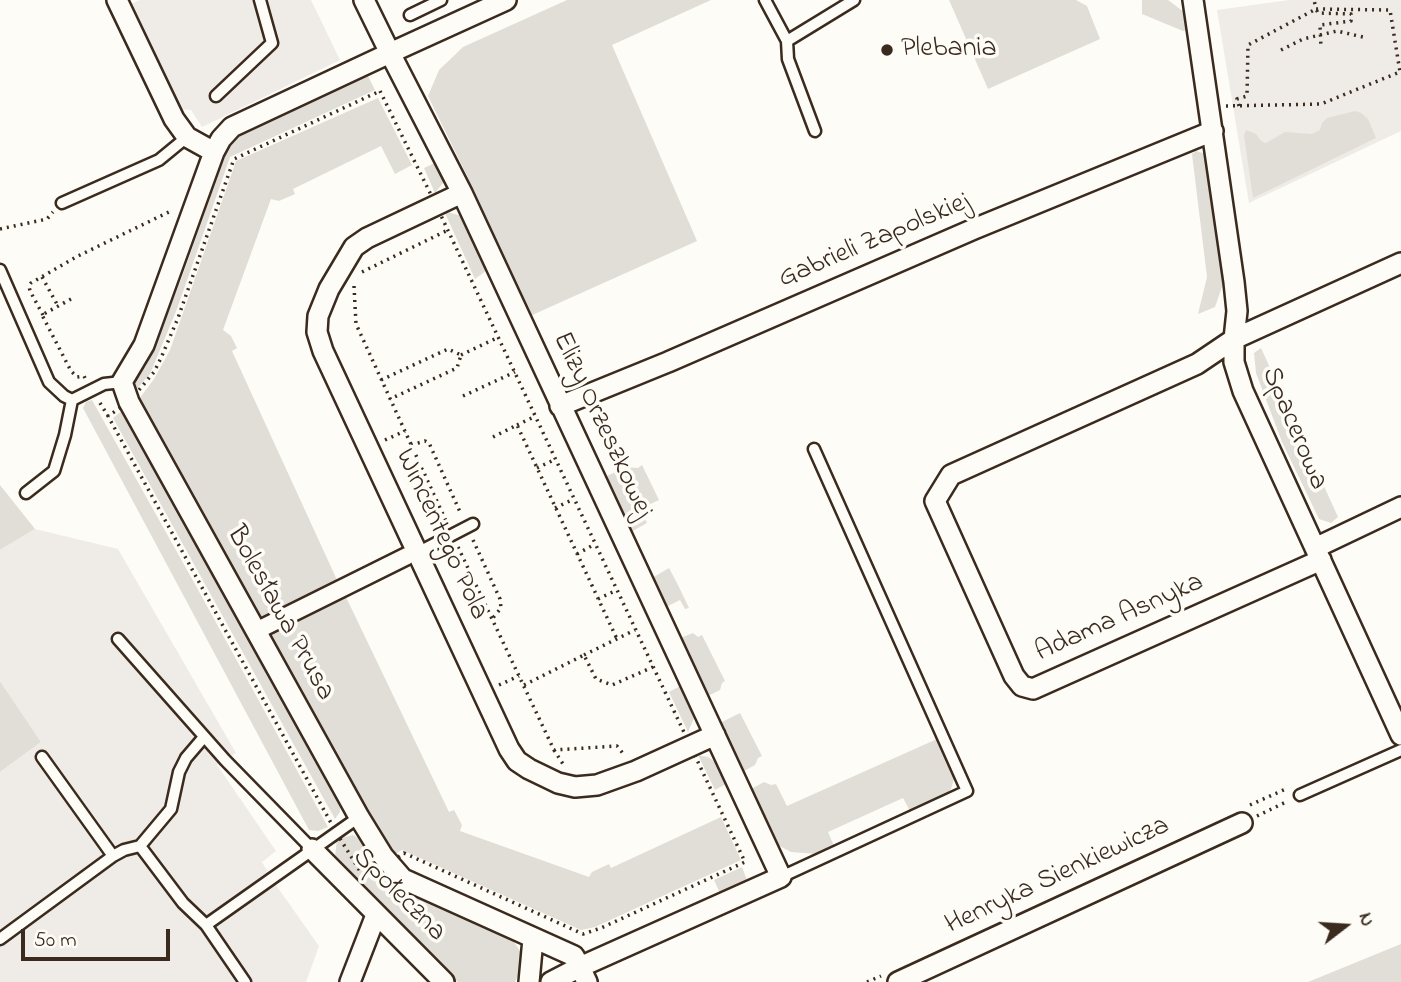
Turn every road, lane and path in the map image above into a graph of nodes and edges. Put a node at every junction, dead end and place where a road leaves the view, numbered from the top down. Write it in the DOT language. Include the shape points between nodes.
graph roads {
  1 [pos="117,0"];
  2 [pos="260,0"];
  3 [pos="364,0"];
  4 [pos="441,0"];
  5 [pos="506,0"];
  6 [pos="765,0"];
  7 [pos="854,0"];
  8 [pos="1193,0"];
  9 [pos="1314,0"];
  10 [pos="475,6"];
  11 [pos="1317,11"];
  12 [pos="410,15"];
  13 [pos="1320,25"];
  14 [pos="1319,34"];
  15 [pos="1363,37"];
  16 [pos="787,41"];
  17 [pos="1321,48"];
  18 [pos="1281,50"];
  19 [pos="390,53"];
  20 [pos="216,96"];
  21 [pos="1239,106"];
  22 [pos="1221,107"];
  23 [pos="815,131"];
  24 [pos="1213,131"];
  25 [pos="187,137"];
  26 [pos="214,152"];
  27 [pos="462,193"];
  28 [pos="62,202"];
  29 [pos="178,207"];
  30 [pos="0,229"];
  31 [pos="1401,263"];
  32 [pos="0,270"];
  33 [pos="42,277"];
  34 [pos="71,299"];
  35 [pos="58,306"];
  36 [pos="43,315"];
  37 [pos="499,337"];
  38 [pos="1234,339"];
  39 [pos="461,355"];
  40 [pos="515,372"];
  41 [pos="382,380"];
  42 [pos="122,382"];
  43 [pos="91,389"];
  44 [pos="463,396"];
  45 [pos="390,399"];
  46 [pos="72,400"];
  47 [pos="560,406"];
  48 [pos="108,416"];
  49 [pos="536,416"];
  50 [pos="517,425"];
  51 [pos="405,431"];
  52 [pos="493,437"];
  53 [pos="390,438"];
  54 [pos="814,449"];
  55 [pos="555,459"];
  56 [pos="537,468"];
  57 [pos="26,493"];
  58 [pos="574,499"];
  59 [pos="1401,506"];
  60 [pos="555,509"];
  61 [pos="474,524"];
  62 [pos="595,544"];
  63 [pos="577,554"];
  64 [pos="1318,554"];
  65 [pos="412,555"];
  66 [pos="617,590"];
  67 [pos="598,598"];
  68 [pos="635,630"];
  69 [pos="256,631"];
  70 [pos="118,639"];
  71 [pos="617,639"];
  72 [pos="584,655"];
  73 [pos="653,667"];
  74 [pos="519,676"];
  75 [pos="499,685"];
  76 [pos="524,685"];
  77 [pos="715,735"];
  78 [pos="1401,735"];
  79 [pos="204,737"];
  80 [pos="690,746"];
  81 [pos="1401,750"];
  82 [pos="42,757"];
  83 [pos="1300,795"];
  84 [pos="359,817"];
  85 [pos="1242,823"];
  86 [pos="336,832"];
  87 [pos="140,846"];
  88 [pos="312,849"];
  89 [pos="113,856"];
  90 [pos="390,863"];
  91 [pos="781,877"];
  92 [pos="376,915"];
  93 [pos="205,925"];
  94 [pos="0,939"];
  95 [pos="533,939"];
  96 [pos="584,974"];
  97 [pos="245,982"];
  98 [pos="350,982"];
  99 [pos="444,982"];
  100 [pos="529,982"];
  101 [pos="551,982"];
  102 [pos="898,982"];
  1 -- 25 [label="street"];
  2 -- 20 [label="lane" via="272,43"];
  3 -- 19 [label="street, Elizy Orzeszkowej"];
  4 -- 12 [label="lane"];
  5 -- 10 [label="street"];
  6 -- 16 [label="lane"];
  7 -- 16 [label="lane"];
  8 -- 24 [label="street, Spacerowa"];
  9 -- 11 [label="path"];
  10 -- 19 [label="street"];
  11 -- 13 [label="path"];
  11 -- 13 [label="path" via="1350,14 1352,21"];
  11 -- 21 [label="path" via="1248,46 1247,96 1237,99"];
  11 -- 21 [label="path" via="1390,10 1401,72 1321,104"];
  13 -- 14 [label="path"];
  14 -- 15 [label="path" via="1337,31"];
  14 -- 17 [label="path"];
  14 -- 18 [label="path"];
  16 -- 23 [label="lane"];
  19 -- 26 [label="street" via="232,127"];
  19 -- 27 [label="street, Elizy Orzeszkowej"];
  21 -- 22 [label="path"];
  24 -- 38 [label="street, Spacerowa" via="1237,311"];
  24 -- 47 [label="street, Gabrieli Zapolskiej"];
  25 -- 26 [label="street"];
  25 -- 28 [label="lane" via="159,159"];
  26 -- 42 [label="street" via="144,345"];
  27 -- 47 [label="street, Elizy Orzeszkowej"];
  27 -- 65 [label="street, Wincentego Pola" via="354,247 318,316 323,351"];
  28 -- 30 [label="path" via="47,219"];
  29 -- 33 [label="path"];
  31 -- 38 [label="street"];
  32 -- 46 [label="lane" via="49,382"];
  33 -- 35 [label="path"];
  33 -- 36 [label="path" via="29,286"];
  34 -- 35 [label="path"];
  35 -- 36 [label="path"];
  36 -- 43 [label="path" via="71,371 84,376"];
  37 -- 39 [label="path"];
  38 -- 64 [label="street, Spacerowa" via="1234,362 1243,391"];
  38 -- 64 [label="street, Adama Asnyka" via="1197,364 951,475 935,501 1014,676 1022,687 1033,689"];
  39 -- 41 [label="path" via="448,349"];
  39 -- 45 [label="path" via="457,368"];
  40 -- 44 [label="path"];
  42 -- 43 [label="lane"];
  42 -- 69 [label="street, Bolesława Prusa"];
  43 -- 46 [label="lane"];
  43 -- 48 [label="path"];
  46 -- 57 [label="lane" via="54,471"];
  47 -- 77 [label="street, Elizy Orzeszkowej"];
  49 -- 50 [label="path"];
  50 -- 52 [label="path"];
  50 -- 56 [label="path"];
  51 -- 53 [label="path"];
  54 -- 91 [label="lane" via="967,791"];
  55 -- 56 [label="path"];
  56 -- 60 [label="path"];
  58 -- 60 [label="path"];
  59 -- 64 [label="street"];
  60 -- 63 [label="path"];
  61 -- 65 [label="lane"];
  62 -- 63 [label="path"];
  63 -- 67 [label="path"];
  64 -- 78 [label="street, Spacerowa"];
  65 -- 69 [label="street"];
  65 -- 80 [label="street, Wincentego Pola" via="517,761 558,783 597,785"];
  66 -- 67 [label="path"];
  67 -- 71 [label="path"];
  68 -- 71 [label="path"];
  69 -- 84 [label="street, Bolesława Prusa"];
  70 -- 79 [label="lane"];
  71 -- 72 [label="path"];
  72 -- 73 [label="path" via="596,679 612,685"];
  72 -- 76 [label="path"];
  74 -- 75 [label="path"];
  77 -- 80 [label="street, Wincentego Pola"];
  77 -- 91 [label="street, Elizy Orzeszkowej"];
  79 -- 87 [label="lane" via="179,772 171,809"];
  79 -- 88 [label="lane"];
  80 -- 90 [label="path" via="745,862 601,928 583,934 404,853"];
  81 -- 83 [label="lane"];
  82 -- 89 [label="lane"];
  83 -- 85 [label="path"];
  84 -- 86 [label="lane"];
  84 -- 90 [label="street, Bolesława Prusa"];
  85 -- 102 [label="street, Henryka Sienkiewicza"];
  86 -- 88 [label="lane"];
  86 -- 90 [label="path" via="363,876"];
  87 -- 89 [label="lane"];
  87 -- 93 [label="lane"];
  88 -- 92 [label="street, Społeczna"];
  88 -- 93 [label="lane"];
  89 -- 94 [label="lane"];
  90 -- 95 [label="street, Bolesława Prusa" via="402,879"];
  91 -- 96 [label="street"];
  92 -- 98 [label="street"];
  92 -- 99 [label="street, Społeczna"];
  93 -- 97 [label="lane"];
  95 -- 96 [label="street, Bolesława Prusa" via="574,956"];
  95 -- 100 [label="street"];
  96 -- 101 [label="street"];
}
